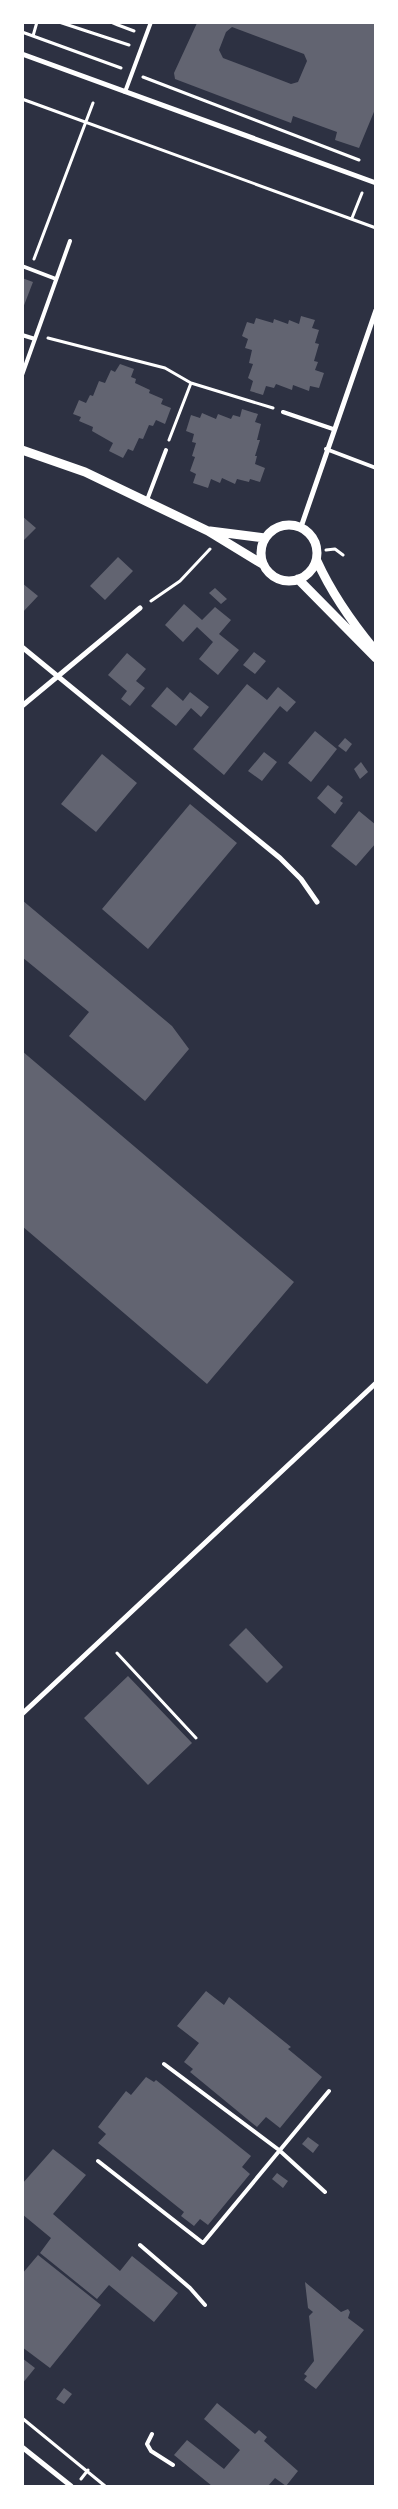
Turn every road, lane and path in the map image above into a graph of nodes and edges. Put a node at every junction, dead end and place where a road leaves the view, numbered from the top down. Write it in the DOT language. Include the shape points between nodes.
graph roads {
  1 [pos="37,22"];
  2 [pos="59,22"];
  3 [pos="110,22"];
  4 [pos="151,22"];
  5 [pos="118,24"];
  6 [pos="132,31"];
  7 [pos="22,32"];
  8 [pos="33,36"];
  9 [pos="141,49"];
  10 [pos="22,54"];
  11 [pos="132,73"];
  12 [pos="125,92"];
  13 [pos="22,98"];
  14 [pos="93,103"];
  15 [pos="86,122"];
  16 [pos="363,162"];
  17 [pos="376,183"];
  18 [pos="362,193"];
  19 [pos="352,218"];
  20 [pos="376,228"];
  21 [pos="70,241"];
  22 [pos="22,266"];
  23 [pos="30,269"];
  24 [pos="56,279"];
  25 [pos="376,310"];
  26 [pos="22,335"];
  27 [pos="35,340"];
  28 [pos="57,340"];
  29 [pos="22,375"];
  30 [pos="190,383"];
  31 [pos="266,406"];
  32 [pos="283,412"];
  33 [pos="174,426"];
  34 [pos="333,429"];
  35 [pos="326,449"];
  36 [pos="22,450"];
  37 [pos="166,450"];
  38 [pos="376,468"];
  39 [pos="146,502"];
  40 [pos="301,527"];
  41 [pos="208,531"];
  42 [pos="265,538"];
  43 [pos="212,547"];
  44 [pos="318,550"];
  45 [pos="343,555"];
  46 [pos="316,561"];
  47 [pos="264,565"];
  48 [pos="298,580"];
  49 [pos="140,608"];
  50 [pos="22,647"];
  51 [pos="376,651"];
  52 [pos="376,658"];
  53 [pos="58,677"];
  54 [pos="22,706"];
  55 [pos="317,902"];
  56 [pos="376,1383"];
  57 [pos="117,1653"];
  58 [pos="22,1714"];
  59 [pos="196,1738"];
  60 [pos="164,2064"];
  61 [pos="329,2091"];
  62 [pos="279,2150"];
  63 [pos="98,2162"];
  64 [pos="325,2192"];
  65 [pos="140,2245"];
  66 [pos="205,2305"];
  67 [pos="22,2418"];
  68 [pos="152,2434"];
  69 [pos="22,2447"];
  70 [pos="173,2465"];
  71 [pos="71,2486"];
  72 [pos="106,2486"];
  1 -- 8 [label="path"];
  2 -- 9 [label="path"];
  3 -- 5 [label="path"];
  4 -- 9 [label="lane"];
  5 -- 6 [label="path"];
  7 -- 8 [label="path"];
  8 -- 11 [label="path"];
  9 -- 11 [label="lane"];
  10 -- 12 [label="street"];
  11 -- 12 [label="lane"];
  11 -- 16 [label="path"];
  12 -- 17 [label="street"];
  13 -- 15 [label="path"];
  14 -- 15 [label="path"];
  15 -- 19 [label="path"];
  15 -- 23 [label="path"];
  18 -- 19 [label="path"];
  19 -- 20 [label="path"];
  21 -- 24 [label="lane"];
  22 -- 23 [label="lane"];
  23 -- 24 [label="lane"];
  24 -- 27 [label="lane"];
  25 -- 34 [label="street"];
  26 -- 27 [label="lane"];
  27 -- 29 [label="lane"];
  28 -- 30 [label="path" via="165,368"];
  30 -- 31 [label="path"];
  30 -- 33 [label="path"];
  32 -- 34 [label="lane"];
  34 -- 35 [label="street"];
  35 -- 38 [label="lane"];
  35 -- 40 [label="street"];
  36 -- 39 [label="street" via="85,472"];
  37 -- 39 [label="lane"];
  39 -- 41 [label="street"];
  40 -- 42 [label="street" via="293,524 277,527"];
  40 -- 44 [label="street" via="312,536"];
  41 -- 42 [label="street"];
  41 -- 47 [label="street"];
  42 -- 47 [label="street" via="261,556"];
  43 -- 49 [label="path" via="180,581"];
  44 -- 45 [label="path" via="335,549"];
  44 -- 46 [label="street"];
  46 -- 48 [label="street" via="307,575"];
  46 -- 51 [label="street" via="349,618"];
  47 -- 48 [label="street" via="275,577"];
  48 -- 52 [label="street"];
  49 -- 53 [label="street"];
  50 -- 53 [label="street"];
  53 -- 54 [label="street"];
  53 -- 55 [label="street" via="280,858 301,879"];
  56 -- 58 [label="street"];
  57 -- 59 [label="path"];
  60 -- 62 [label="lane"];
  61 -- 62 [label="lane"];
  62 -- 63 [label="lane" via="203,2243"];
  62 -- 64 [label="lane"];
  65 -- 66 [label="lane"];
  67 -- 72 [label="path"];
  68 -- 70 [label="lane" via="147,2444 151,2451"];
  69 -- 71 [label="street"];
}
